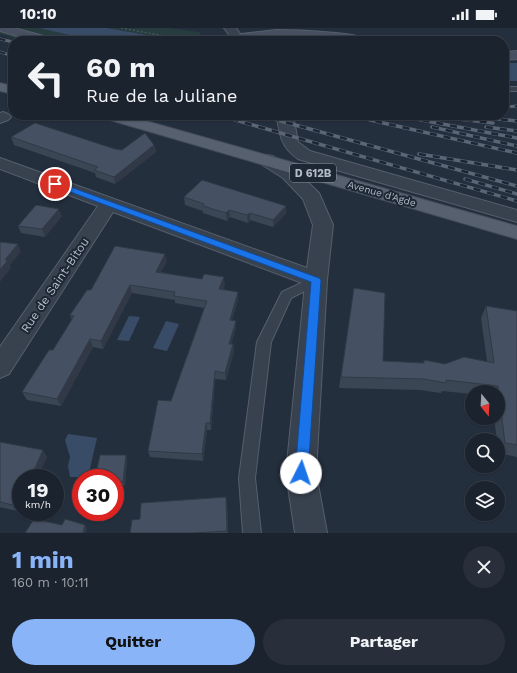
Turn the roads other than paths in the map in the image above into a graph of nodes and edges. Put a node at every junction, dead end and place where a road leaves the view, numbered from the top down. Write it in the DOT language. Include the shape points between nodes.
graph roads {
  1 [pos="1,28"];
  2 [pos="233,33"];
  3 [pos="29,36"];
  4 [pos="332,36"];
  5 [pos="126,120"];
  6 [pos="286,120"];
  7 [pos="267,160"];
  8 [pos="0,163"];
  9 [pos="109,204"];
  10 [pos="517,216"];
  11 [pos="517,232"];
  12 [pos="316,280"];
  13 [pos="0,367"];
  14 [pos="252,533"];
  15 [pos="311,533"];
  1 -- 3 [label="main road"];
  2 -- 4 [label="main road"];
  5 -- 7 [label="main road, Avenue d'Agde / D 612B"];
  6 -- 10 [label="street" via="289,143 293,149 304,155"];
  7 -- 11 [label="main road, Avenue d'Agde / D 612B"];
  7 -- 12 [label="street" via="288,174 312,197 323,226"];
  8 -- 9 [label="street"];
  9 -- 12 [label="street"];
  9 -- 13 [label="street, Rue de Saint-Bitou"];
  12 -- 14 [label="lane" via="286,295 264,342 247,478"];
  12 -- 15 [label="street" via="301,473"];
}
